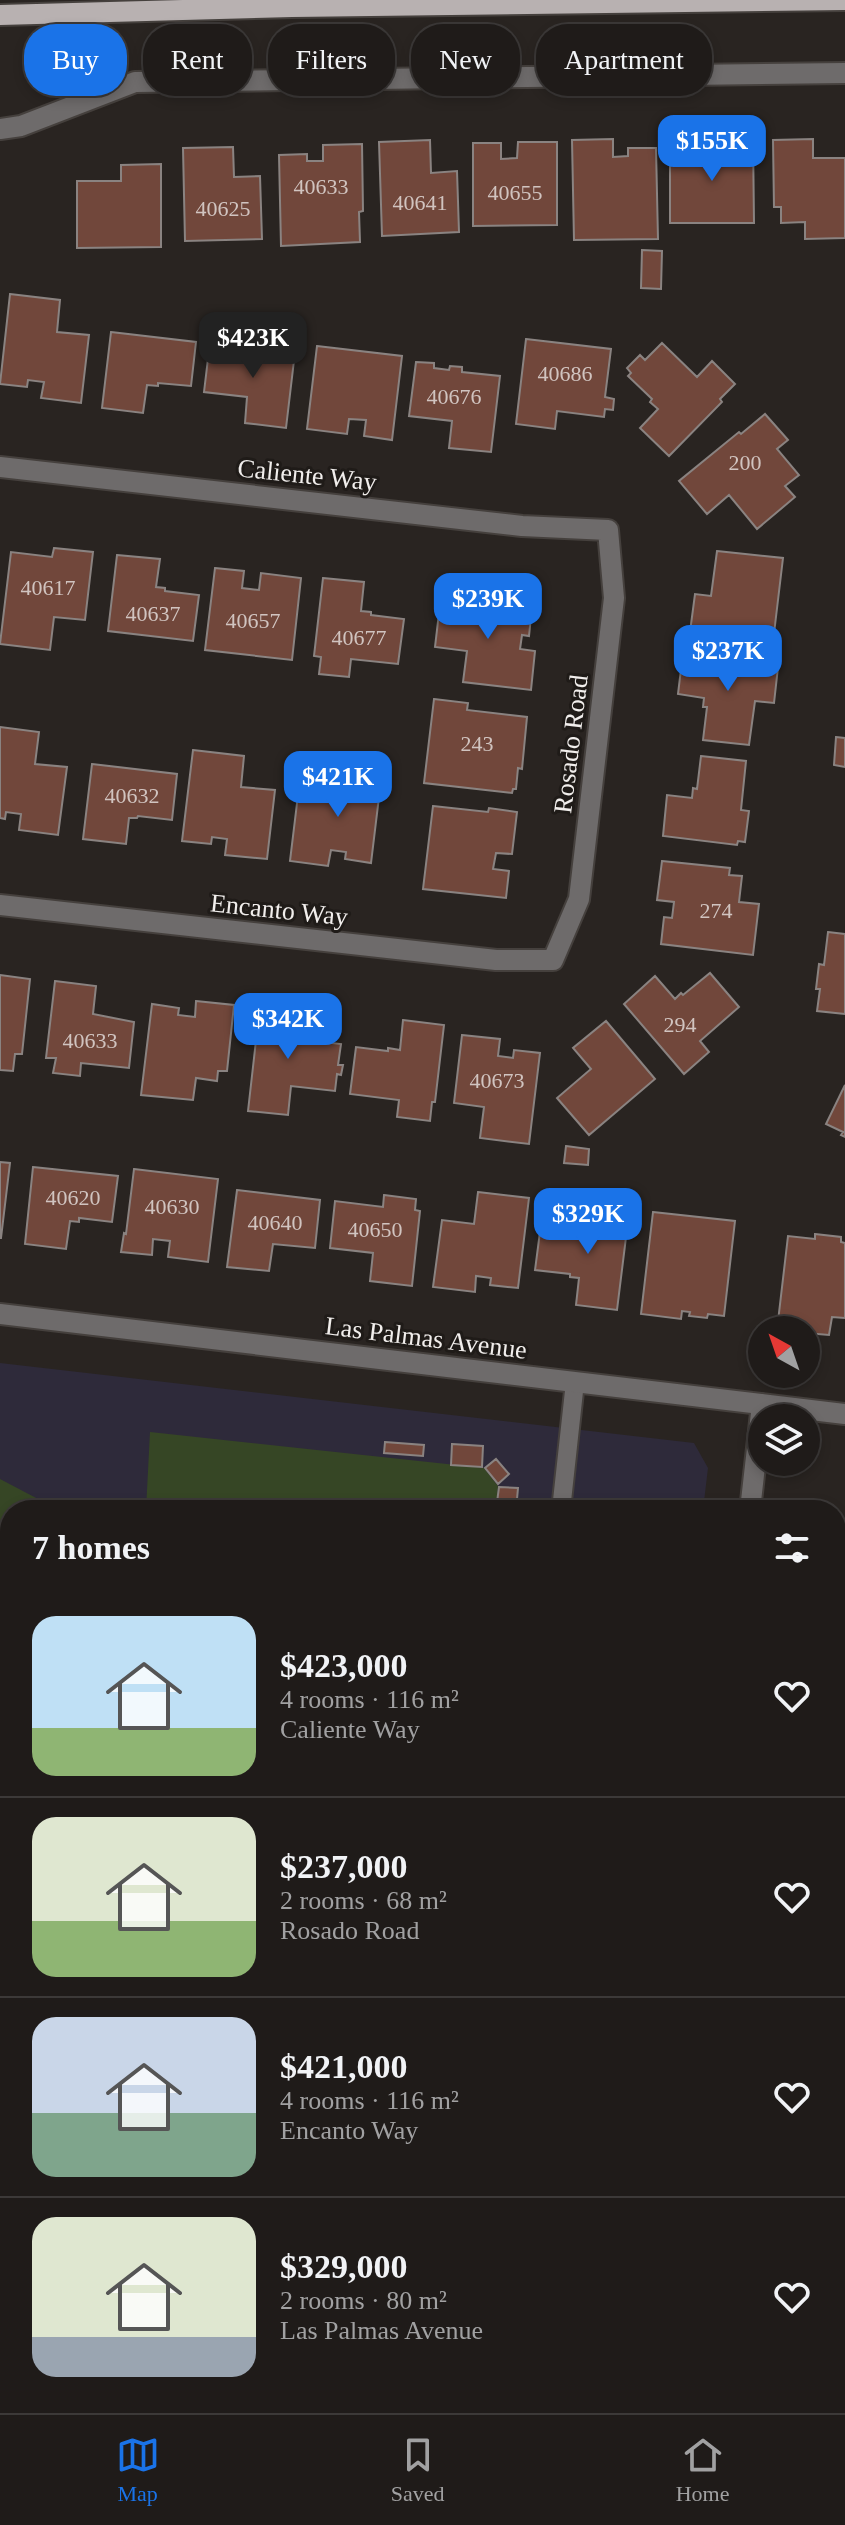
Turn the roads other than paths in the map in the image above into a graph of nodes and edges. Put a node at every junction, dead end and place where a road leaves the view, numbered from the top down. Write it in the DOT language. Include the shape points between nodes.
graph roads {
  1 [pos="845,0"];
  2 [pos="0,15"];
  3 [pos="845,73"];
  4 [pos="0,129"];
  5 [pos="0,467"];
  6 [pos="608,530"];
  7 [pos="0,905"];
  8 [pos="553,960"];
  9 [pos="0,1314"];
  10 [pos="575,1382"];
  11 [pos="762,1404"];
  12 [pos="820,1411"];
  13 [pos="845,1414"];
  14 [pos="754,1476"];
  15 [pos="562,1500"];
  16 [pos="751,1500"];
  1 -- 2 [label="main road"];
  3 -- 4 [label="street" via="135,82 21,126"];
  5 -- 6 [label="street, Caliente Way" via="522,526"];
  6 -- 8 [label="street, Rosado Road" via="614,598 579,899"];
  7 -- 8 [label="street, Encanto Way" via="496,960"];
  9 -- 10 [label="street, Las Palmas Avenue"];
  10 -- 11 [label="street, Las Palmas Avenue"];
  10 -- 15 [label="lane"];
  12 -- 13 [label="street, Las Palmas Avenue"];
  14 -- 16 [label="street"];
}
